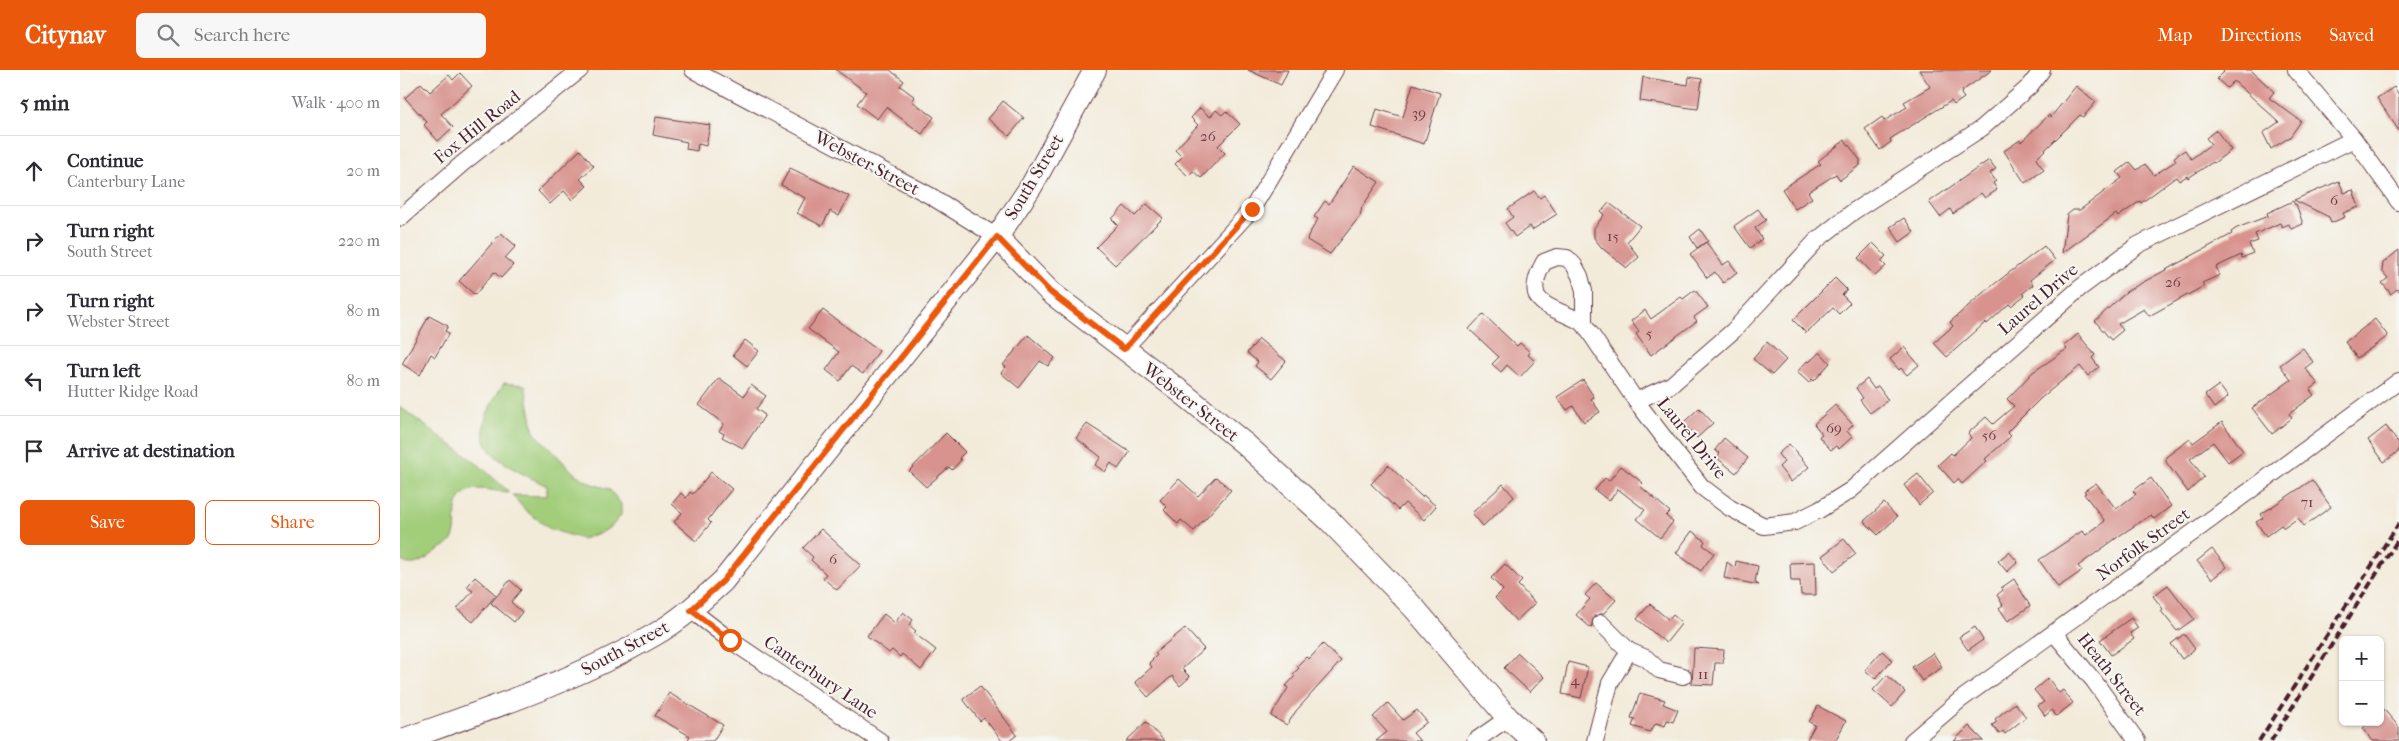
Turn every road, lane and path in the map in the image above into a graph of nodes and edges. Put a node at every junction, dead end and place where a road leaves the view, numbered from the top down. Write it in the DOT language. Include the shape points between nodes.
graph roads {
  1 [pos="580,70"];
  2 [pos="693,70"];
  3 [pos="1095,70"];
  4 [pos="1335,70"];
  5 [pos="2042,70"];
  6 [pos="2296,70"];
  7 [pos="2354,139"];
  8 [pos="2397,194"];
  9 [pos="400,218"];
  10 [pos="997,237"];
  11 [pos="1584,324"];
  12 [pos="1124,349"];
  13 [pos="2399,382"];
  14 [pos="1636,401"];
  15 [pos="691,610"];
  16 [pos="1601,622"];
  17 [pos="2054,632"];
  18 [pos="1629,650"];
  19 [pos="1683,676"];
  20 [pos="1508,718"];
  21 [pos="400,741"];
  22 [pos="880,741"];
  23 [pos="1475,741"];
  24 [pos="1533,741"];
  25 [pos="1595,741"];
  26 [pos="1912,741"];
  27 [pos="2138,741"];
  1 -- 9 [label="street, Fox Hill Road"];
  2 -- 10 [label="street, Webster Street" via="929,195"];
  3 -- 10 [label="street, South Street" via="1032,185"];
  4 -- 12 [label="street" via="1252,209"];
  5 -- 14 [label="street, Laurel Drive" via="2030,86 1982,128 1854,211 1817,240 1733,331 1671,385"];
  6 -- 7 [label="street"];
  7 -- 8 [label="street"];
  7 -- 14 [label="street, Laurel Drive" via="2138,245 2080,288 1851,490 1795,522 1764,526 1702,488"];
  10 -- 12 [label="street, Webster Street" via="1050,292"];
  10 -- 15 [label="street, South Street" via="723,581"];
  11 -- 14 [label="street"];
  12 -- 20 [label="street, Webster Street" via="1245,444 1328,519 1415,609"];
  13 -- 17 [label="street, Norfolk Street"];
  15 -- 21 [label="street, South Street" via="655,635 591,669"];
  15 -- 22 [label="street, Canterbury Lane"];
  16 -- 18 [label="street"];
  17 -- 26 [label="street, Norfolk Street" via="1960,700"];
  17 -- 27 [label="street, Heath Street"];
  18 -- 19 [label="street" via="1646,658 1659,670"];
  18 -- 25 [label="street" via="1610,683"];
  20 -- 23 [label="street"];
  20 -- 24 [label="street, Webster Street"];
}
